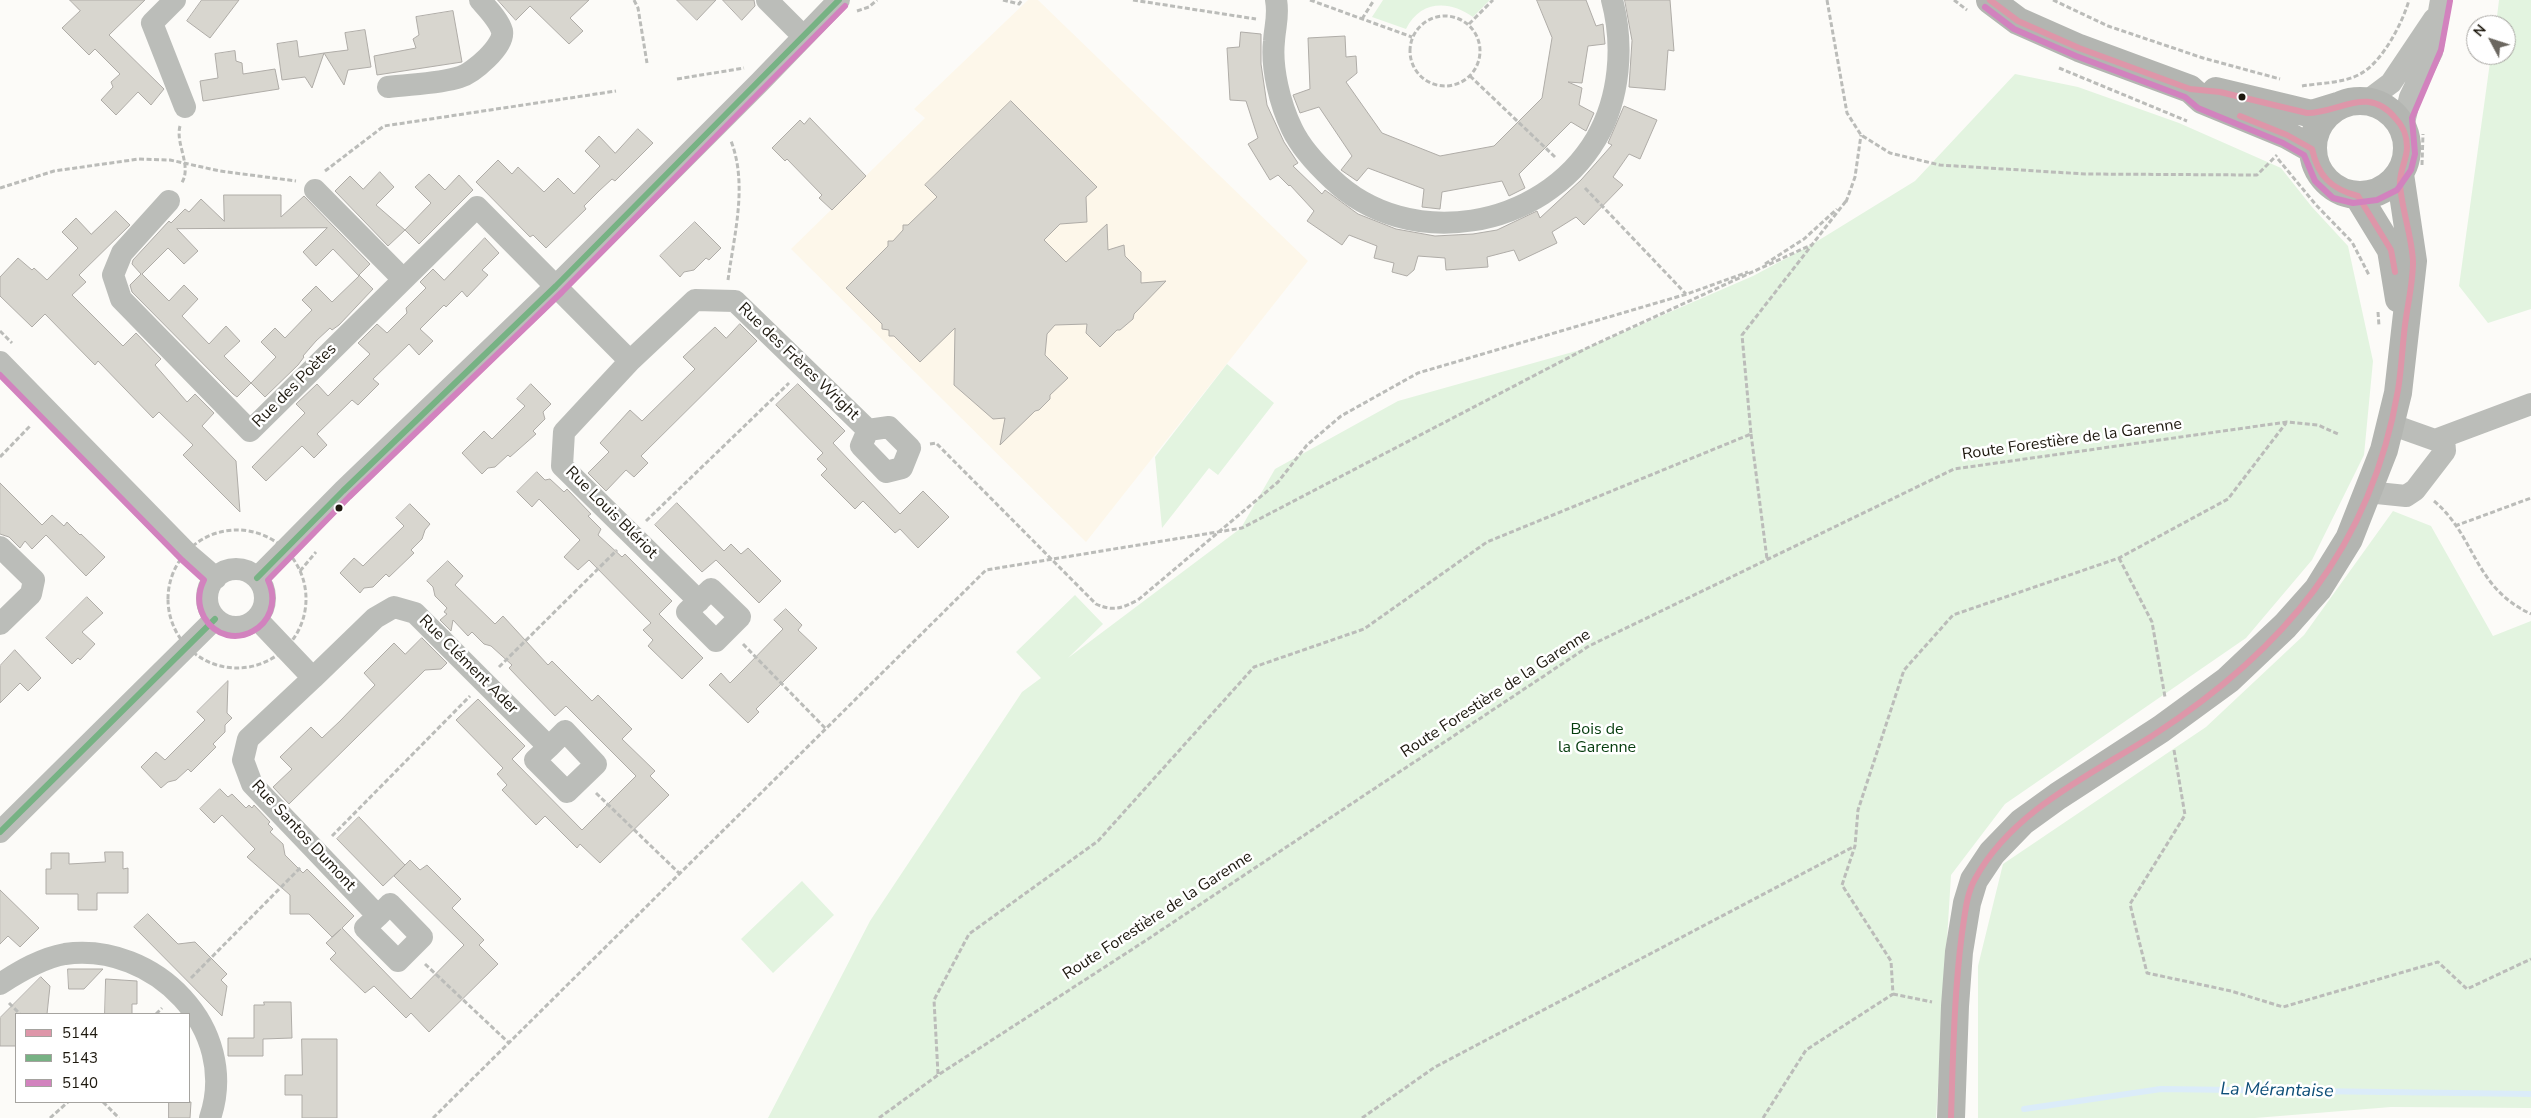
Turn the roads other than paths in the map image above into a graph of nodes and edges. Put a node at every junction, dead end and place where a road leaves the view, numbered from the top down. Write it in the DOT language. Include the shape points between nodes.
graph roads {
  1 [pos="175,0"];
  2 [pos="480,0"];
  3 [pos="767,0"];
  4 [pos="840,0"];
  5 [pos="1276,0"];
  6 [pos="1612,0"];
  7 [pos="1979,6"];
  8 [pos="2440,6"];
  9 [pos="803,36"];
  10 [pos="388,87"];
  11 [pos="2190,89"];
  12 [pos="2367,101"];
  13 [pos="2338,106"];
  14 [pos="185,107"];
  15 [pos="2403,127"];
  16 [pos="2312,149"];
  17 [pos="2400,174"];
  18 [pos="313,182"];
  19 [pos="2358,196"];
  20 [pos="169,201"];
  21 [pos="403,279"];
  22 [pos="556,286"];
  23 [pos="2392,333"];
  24 [pos="630,361"];
  25 [pos="0,362"];
  26 [pos="2531,404"];
  27 [pos="2390,424"];
  28 [pos="868,430"];
  29 [pos="2444,437"];
  30 [pos="2368,492"];
  31 [pos="0,547"];
  32 [pos="216,578"];
  33 [pos="257,578"];
  34 [pos="216,619"];
  35 [pos="257,619"];
  36 [pos="0,624"];
  37 [pos="728,629"];
  38 [pos="313,678"];
  39 [pos="581,778"];
  40 [pos="0,832"];
  41 [pos="410,950"];
  42 [pos="0,984"];
  43 [pos="210,1118"];
  44 [pos="1951,1118"];
  1 -- 14 [label="street" via="152,23"];
  2 -- 10 [label="street" via="497,20 502,32 499,44 477,68 461,77"];
  3 -- 9 [label="street"];
  4 -- 9 [label="street"];
  5 -- 6 [label="street" via="1276,74 1292,129 1307,154 1341,188 1369,206 1396,217 1428,223 1455,223 1508,212 1570,172 1596,138 1609,109 1617,74 1620,35"];
  7 -- 11 [label="main road"];
  8 -- 12 [label="street" via="2391,83"];
  8 -- 15 [label="street" via="2432,52 2410,97"];
  9 -- 22 [label="street"];
  11 -- 13 [label="main road" via="2209,89 2312,114"];
  11 -- 16 [label="main road" via="2202,100 2287,135"];
  12 -- 13 [label="main road" via="2352,101"];
  12 -- 15 [label="main road" via="2388,110"];
  13 -- 16 [label="main road" via="2319,124"];
  15 -- 17 [label="main road" via="2406,159"];
  16 -- 19 [label="main road" via="2320,174 2328,184"];
  17 -- 19 [label="main road" via="2389,186 2374,194"];
  17 -- 23 [label="main road" via="2413,261"];
  18 -- 21 [label="street"];
  19 -- 23 [label="main road" via="2391,250"];
  20 -- 21 [label="street, Rue des Poètes" via="122,252 113,275 122,299 250,430"];
  21 -- 22 [label="street, Rue des Poètes" via="477,207"];
  22 -- 24 [label="street"];
  22 -- 33 [label="street"];
  23 -- 27 [label="main road" via="2398,393"];
  24 -- 28 [label="street, Rue des Frères Wright" via="695,300 735,300"];
  24 -- 37 [label="street, Rue Louis Blériot" via="564,432 562,466 699,601 688,612 716,641"];
  25 -- 32 [label="street" via="188,554"];
  26 -- 29 [label="street"];
  27 -- 29 [label="street" via="2435,440"];
  27 -- 30 [label="main road"];
  28 -- 28 [label="street, Rue des Frères Wright" via="860,446 886,472 902,468 910,448 890,427"];
  29 -- 30 [label="street" via="2445,451 2415,490 2406,496"];
  30 -- 44 [label="main road" via="2349,539 2318,589 2285,626 2228,680 2170,723 2029,817 1992,853 1974,880 1959,952"];
  31 -- 36 [label="street" via="34,580 31,594"];
  32 -- 33 [label="street" via="223,573 241,570"];
  32 -- 34 [label="street" via="208,594 208,603"];
  33 -- 35 [label="street" via="265,594 265,603"];
  34 -- 35 [label="street" via="232,627 241,627"];
  34 -- 40 [label="street"];
  35 -- 38 [label="street"];
  38 -- 39 [label="street, Rue Clément Ader" via="375,618 394,607 415,613 549,747 535,760 567,792"];
  38 -- 41 [label="street, Rue Santos Dumont" via="248,739 243,760 252,784 378,916 365,928 398,961"];
  42 -- 43 [label="street" via="26,967 65,954 106,954 145,967 178,991 202,1025 215,1064 214,1105"];
}
